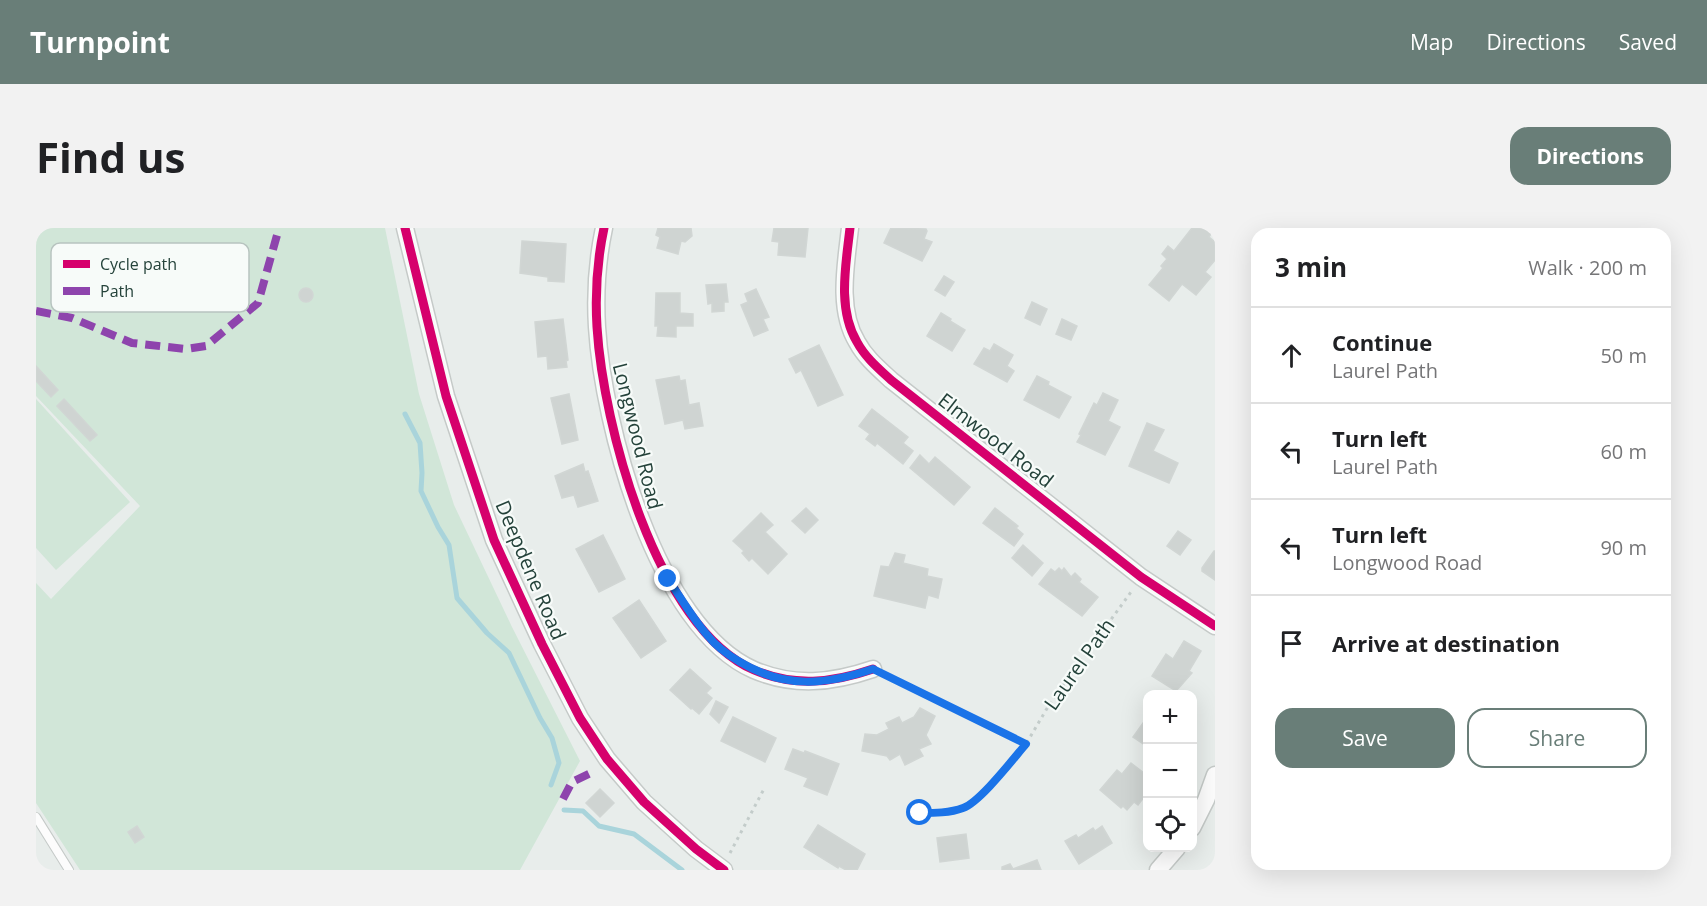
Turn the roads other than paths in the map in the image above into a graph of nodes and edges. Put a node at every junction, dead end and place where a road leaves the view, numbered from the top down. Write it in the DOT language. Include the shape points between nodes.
graph roads {
  1 [pos="405,228"];
  2 [pos="604,228"];
  3 [pos="850,228"];
  4 [pos="1215,626"];
  5 [pos="873,669"];
  6 [pos="1215,775"];
  7 [pos="36,817"];
  8 [pos="1197,818"];
  9 [pos="1174,852"];
  10 [pos="723,869"];
  11 [pos="69,870"];
  12 [pos="1158,870"];
  1 -- 10 [label="street, Deepdene Road" via="446,396 494,540 542,644 580,718 607,759 644,802"];
  2 -- 5 [label="street, Longwood Road" via="596,281 602,374 631,492 668,579 708,637 752,669 792,682 835,680"];
  3 -- 4 [label="street, Elmwood Road" via="844,301 856,341 870,360 1141,577"];
  6 -- 8 [label="street"];
  7 -- 11 [label="lane"];
  9 -- 12 [label="street"];
}
